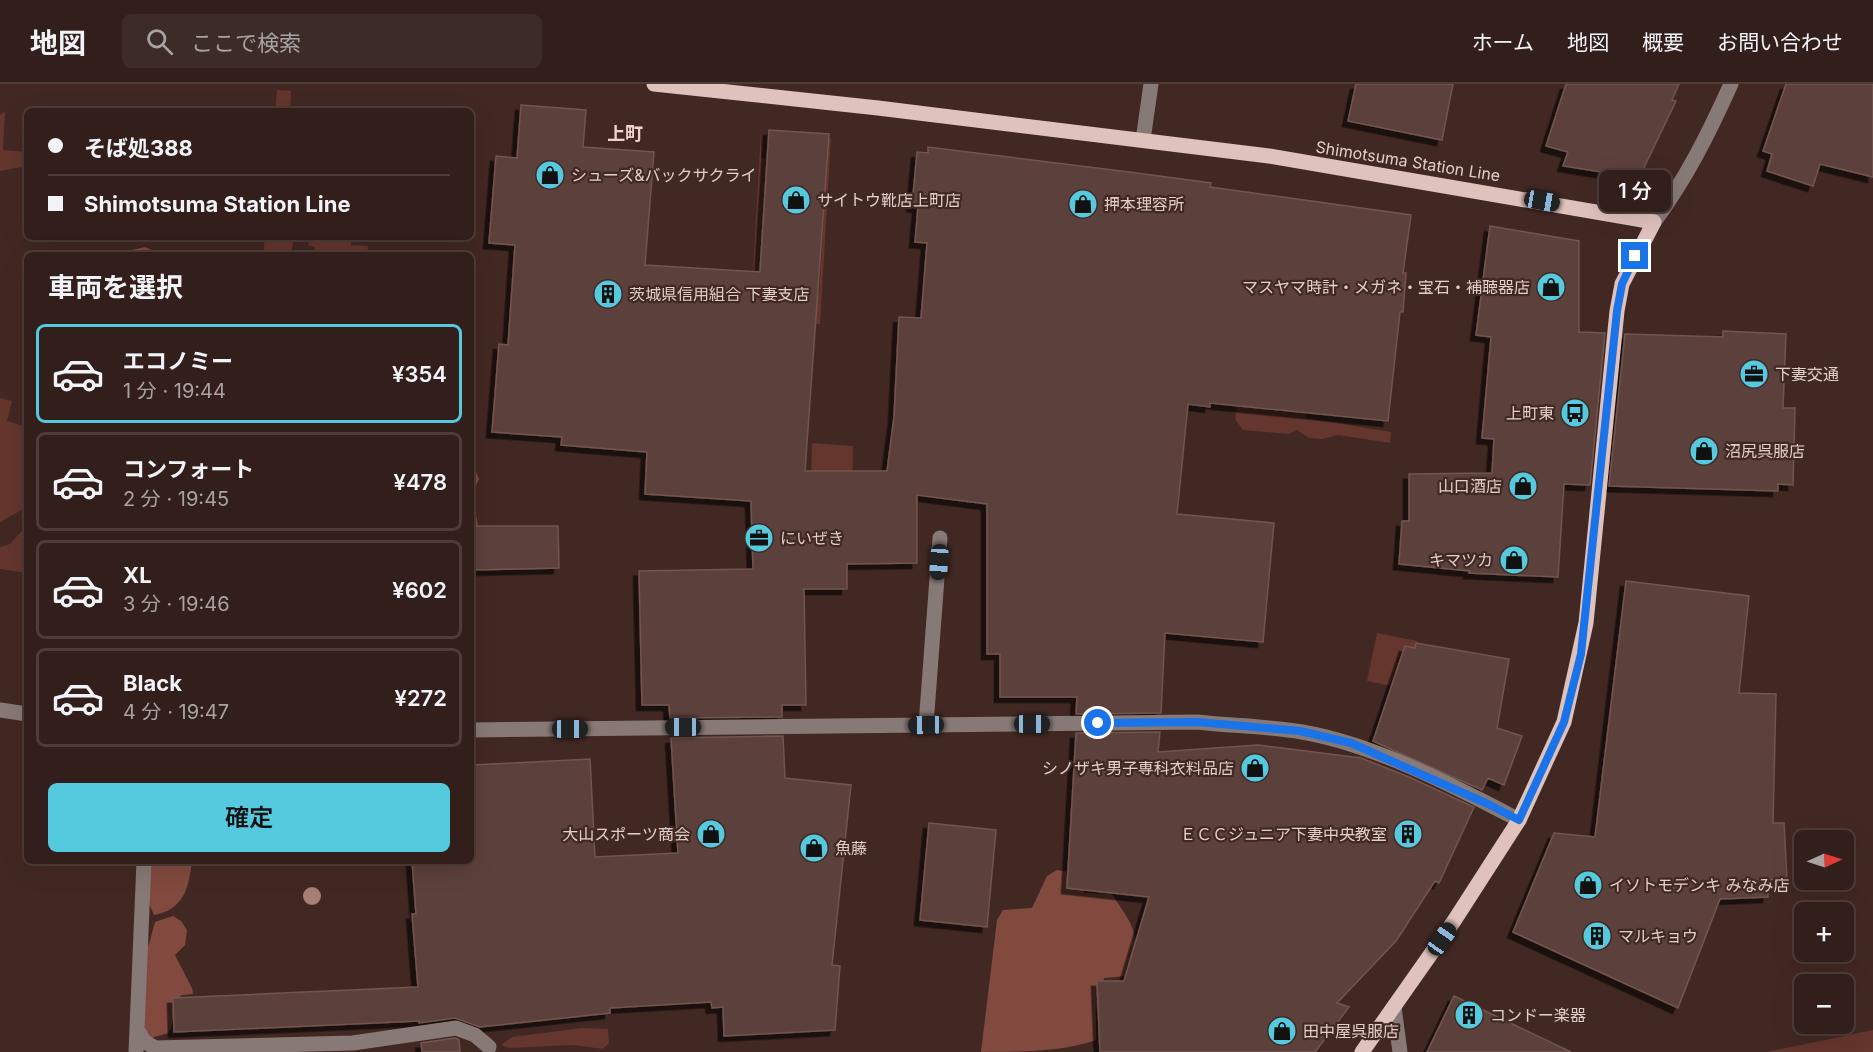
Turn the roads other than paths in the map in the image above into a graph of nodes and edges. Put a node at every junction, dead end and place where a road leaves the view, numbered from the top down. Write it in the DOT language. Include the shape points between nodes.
graph roads {
  1 [pos="654,84"];
  2 [pos="1151,84"];
  3 [pos="1731,84"];
  4 [pos="1143,140"];
  5 [pos="1654,222"];
  6 [pos="940,538"];
  7 [pos="0,710"];
  8 [pos="24,714"];
  9 [pos="926,725"];
  10 [pos="474,730"];
  11 [pos="1519,820"];
  12 [pos="144,864"];
  13 [pos="1394,1007"];
  14 [pos="137,1029"];
  15 [pos="489,1047"];
  16 [pos="136,1052"];
  17 [pos="1362,1052"];
  18 [pos="1400,1052"];
  1 -- 4 [label="main road, Shimotsuma Station Line"];
  2 -- 4 [label="street"];
  3 -- 5 [label="street" via="1699,154"];
  4 -- 5 [label="main road, Shimotsuma Station Line" via="1269,156"];
  5 -- 11 [label="main road" via="1622,284 1617,311 1586,623 1573,688 1564,722"];
  6 -- 9 [label="street"];
  7 -- 8 [label="street"];
  9 -- 10 [label="street"];
  9 -- 11 [label="street" via="1197,722 1300,731 1351,743"];
  11 -- 13 [label="main road"];
  12 -- 14 [label="street"];
  13 -- 17 [label="main road"];
  13 -- 18 [label="street"];
  14 -- 15 [label="street" via="144,1041 155,1048 353,1043 456,1028 475,1035"];
  14 -- 16 [label="street"];
}
